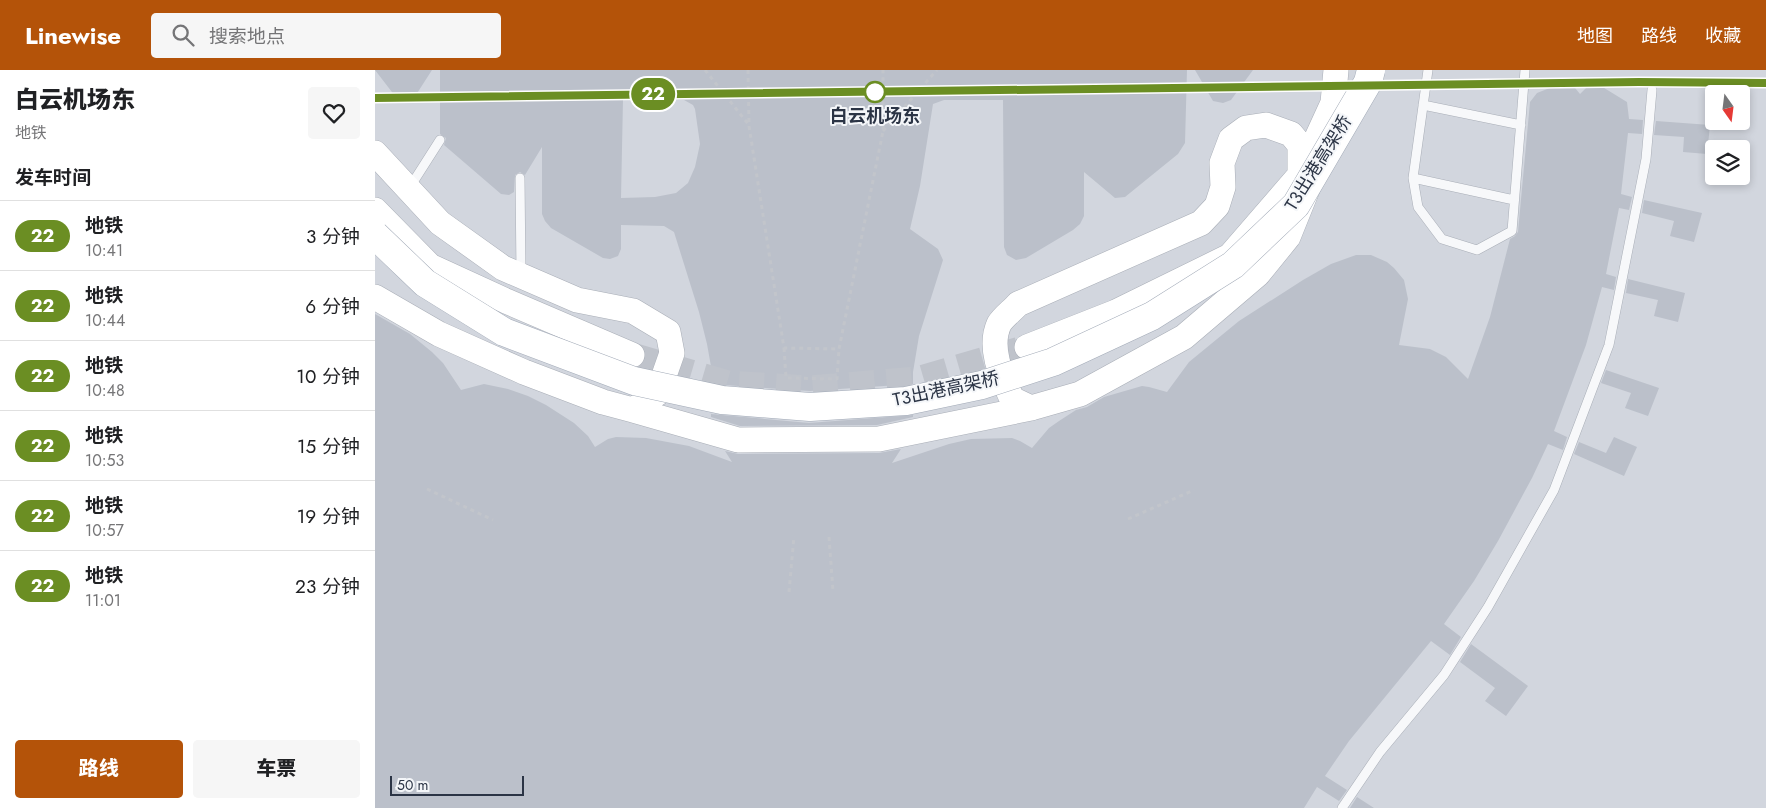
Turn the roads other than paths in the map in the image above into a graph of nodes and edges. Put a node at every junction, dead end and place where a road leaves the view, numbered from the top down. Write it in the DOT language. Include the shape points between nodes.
graph roads {
  1 [pos="1336,70"];
  2 [pos="1371,70"];
  3 [pos="1428,70"];
  4 [pos="1525,70"];
  5 [pos="1652,90"];
  6 [pos="1423,105"];
  7 [pos="1326,118"];
  8 [pos="1521,125"];
  9 [pos="440,140"];
  10 [pos="375,153"];
  11 [pos="1300,175"];
  12 [pos="520,178"];
  13 [pos="1413,178"];
  14 [pos="409,190"];
  15 [pos="1514,200"];
  16 [pos="375,210"];
  17 [pos="375,235"];
  18 [pos="521,276"];
  19 [pos="375,297"];
  20 [pos="1027,347"];
  21 [pos="632,355"];
  22 [pos="1031,408"];
  23 [pos="633,410"];
  24 [pos="1342,808"];
  1 -- 7 [label="main road" via="1333,103"];
  2 -- 17 [label="main road, T3出港高架桥, bridge" via="1368,82 1296,205 1233,265 1152,316 1053,362 982,385 906,401 810,408 722,400 634,381 504,332 425,283"];
  3 -- 6 [label="lane"];
  4 -- 8 [label="lane"];
  5 -- 24 [label="lane" via="1646,160 1609,345 1555,490 1488,607 1443,675 1380,752"];
  6 -- 8 [label="lane"];
  6 -- 13 [label="lane"];
  7 -- 11 [label="main road"];
  7 -- 22 [label="main road" via="1317,165 1288,237 1258,274 1183,337 1080,394"];
  8 -- 15 [label="lane"];
  9 -- 14 [label="lane"];
  10 -- 14 [label="main road"];
  11 -- 20 [label="main road" via="1230,256 1116,312"];
  11 -- 22 [label="main road" via="1299,145 1291,134 1266,125 1246,128 1231,139 1222,163 1223,187 1217,206 1201,223 1018,304 999,324 995,344 1001,374 1012,399"];
  12 -- 18 [label="lane"];
  13 -- 15 [label="lane"];
  13 -- 15 [label="lane" via="1418,207 1442,239 1477,250 1511,231"];
  14 -- 18 [label="main road" via="440,223 503,268"];
  16 -- 21 [label="main road" via="430,266"];
  18 -- 23 [label="main road" via="577,300 633,311 668,332 672,353 658,393"];
  19 -- 23 [label="main road" via="439,334 516,368 603,402"];
  22 -- 23 [label="main road" via="879,439 738,440"];
}
